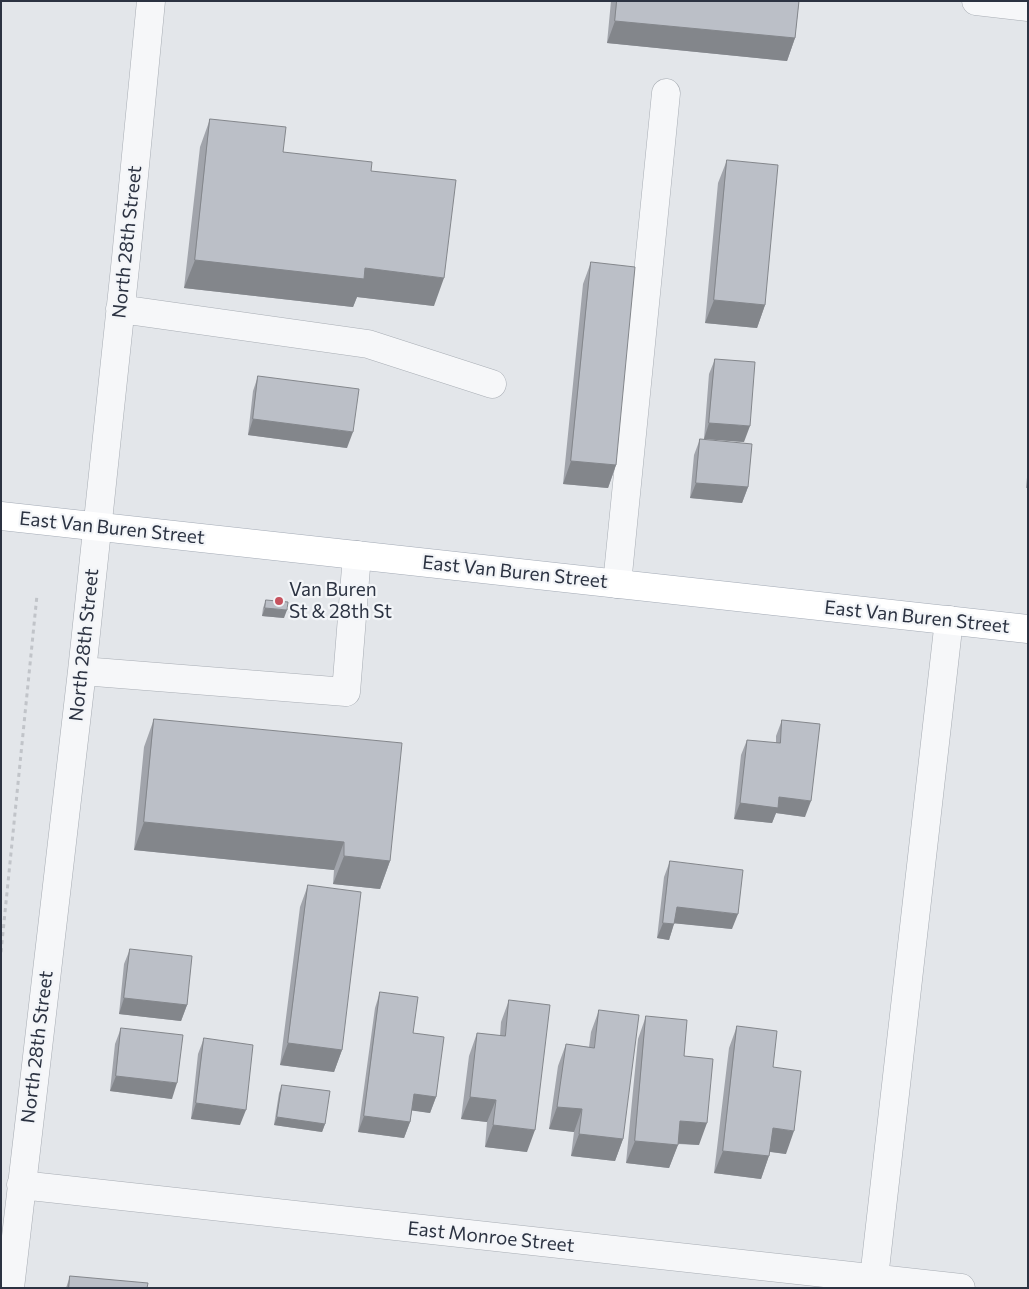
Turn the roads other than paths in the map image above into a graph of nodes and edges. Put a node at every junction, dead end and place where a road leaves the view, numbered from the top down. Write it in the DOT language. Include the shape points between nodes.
graph roads {
  1 [pos="151,1"];
  2 [pos="976,1"];
  3 [pos="1028,7"];
  4 [pos="666,93"];
  5 [pos="120,309"];
  6 [pos="492,384"];
  7 [pos="1,516"];
  8 [pos="97,527"];
  9 [pos="357,555"];
  10 [pos="617,584"];
  11 [pos="949,620"];
  12 [pos="1028,629"];
  13 [pos="82,671"];
  14 [pos="21,1186"];
  15 [pos="874,1278"];
  16 [pos="10,1288"];
  17 [pos="961,1288"];
  1 -- 5 [label="street, North 28th Street"];
  2 -- 3 [label="street"];
  4 -- 10 [label="street"];
  5 -- 6 [label="street" via="368,344"];
  5 -- 8 [label="street, North 28th Street"];
  7 -- 8 [label="main road, East Van Buren Street"];
  8 -- 9 [label="main road, East Van Buren Street"];
  8 -- 13 [label="street, North 28th Street"];
  9 -- 10 [label="main road, East Van Buren Street"];
  9 -- 13 [label="street" via="346,692"];
  10 -- 11 [label="main road, East Van Buren Street"];
  11 -- 12 [label="main road, East Van Buren Street"];
  11 -- 15 [label="street"];
  13 -- 14 [label="street, North 28th Street"];
  14 -- 15 [label="street, East Monroe Street"];
  14 -- 16 [label="street, North 28th Street"];
  15 -- 17 [label="street, East Monroe Street"];
}
